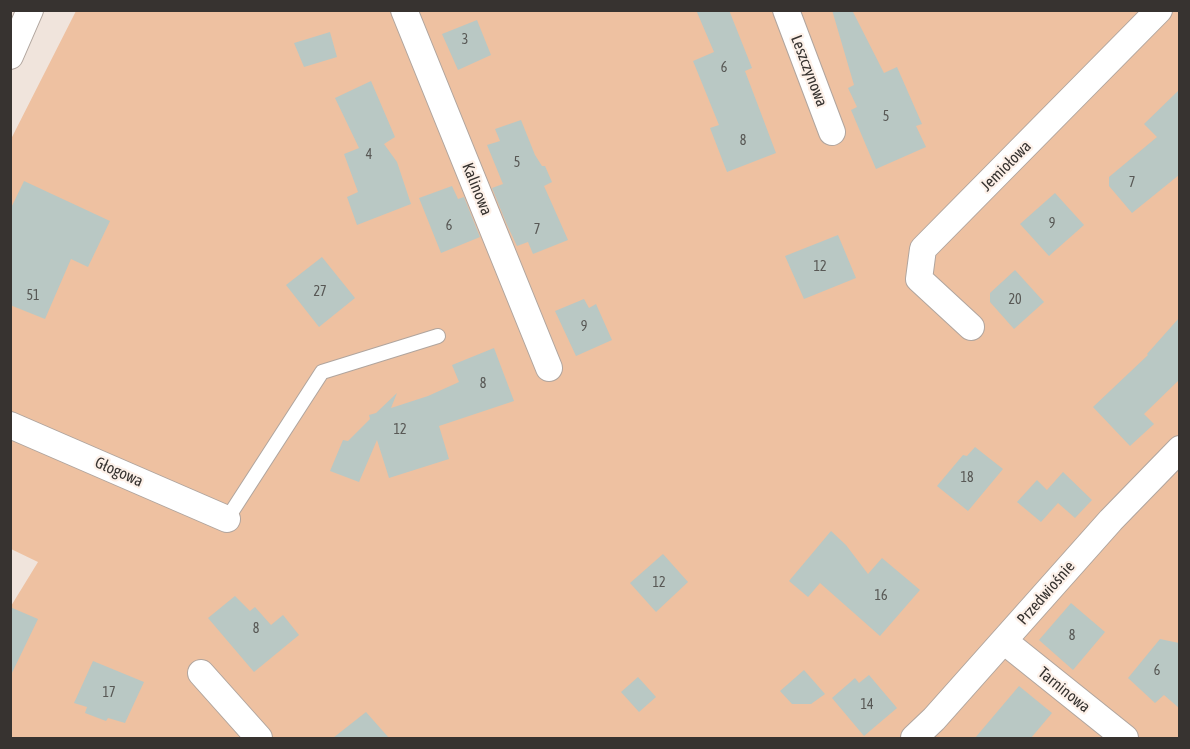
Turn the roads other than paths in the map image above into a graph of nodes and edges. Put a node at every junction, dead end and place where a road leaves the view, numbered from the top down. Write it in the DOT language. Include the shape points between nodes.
graph roads {
  1 [pos="30,10"];
  2 [pos="405,10"];
  3 [pos="786,10"];
  4 [pos="1161,10"];
  5 [pos="1179,18"];
  6 [pos="10,56"];
  7 [pos="832,132"];
  8 [pos="971,327"];
  9 [pos="438,336"];
  10 [pos="549,368"];
  11 [pos="10,425"];
  12 [pos="1179,449"];
  13 [pos="227,519"];
  14 [pos="1004,641"];
  15 [pos="201,673"];
  16 [pos="259,738"];
  17 [pos="914,738"];
  18 [pos="1125,738"];
  1 -- 6 [label="street"];
  2 -- 10 [label="street, Kalinowa"];
  3 -- 7 [label="street, Leszczynowa"];
  4 -- 5 [label="street, Jemiołowa"];
  4 -- 8 [label="street, Jemiołowa" via="923,249 919,279"];
  9 -- 13 [label="lane" via="322,372"];
  11 -- 13 [label="street, Głogowa"];
  12 -- 14 [label="street, Przedwiośnie"];
  14 -- 17 [label="street, Przedwiośnie"];
  14 -- 18 [label="street, Tarninowa"];
  15 -- 16 [label="street"];
}
